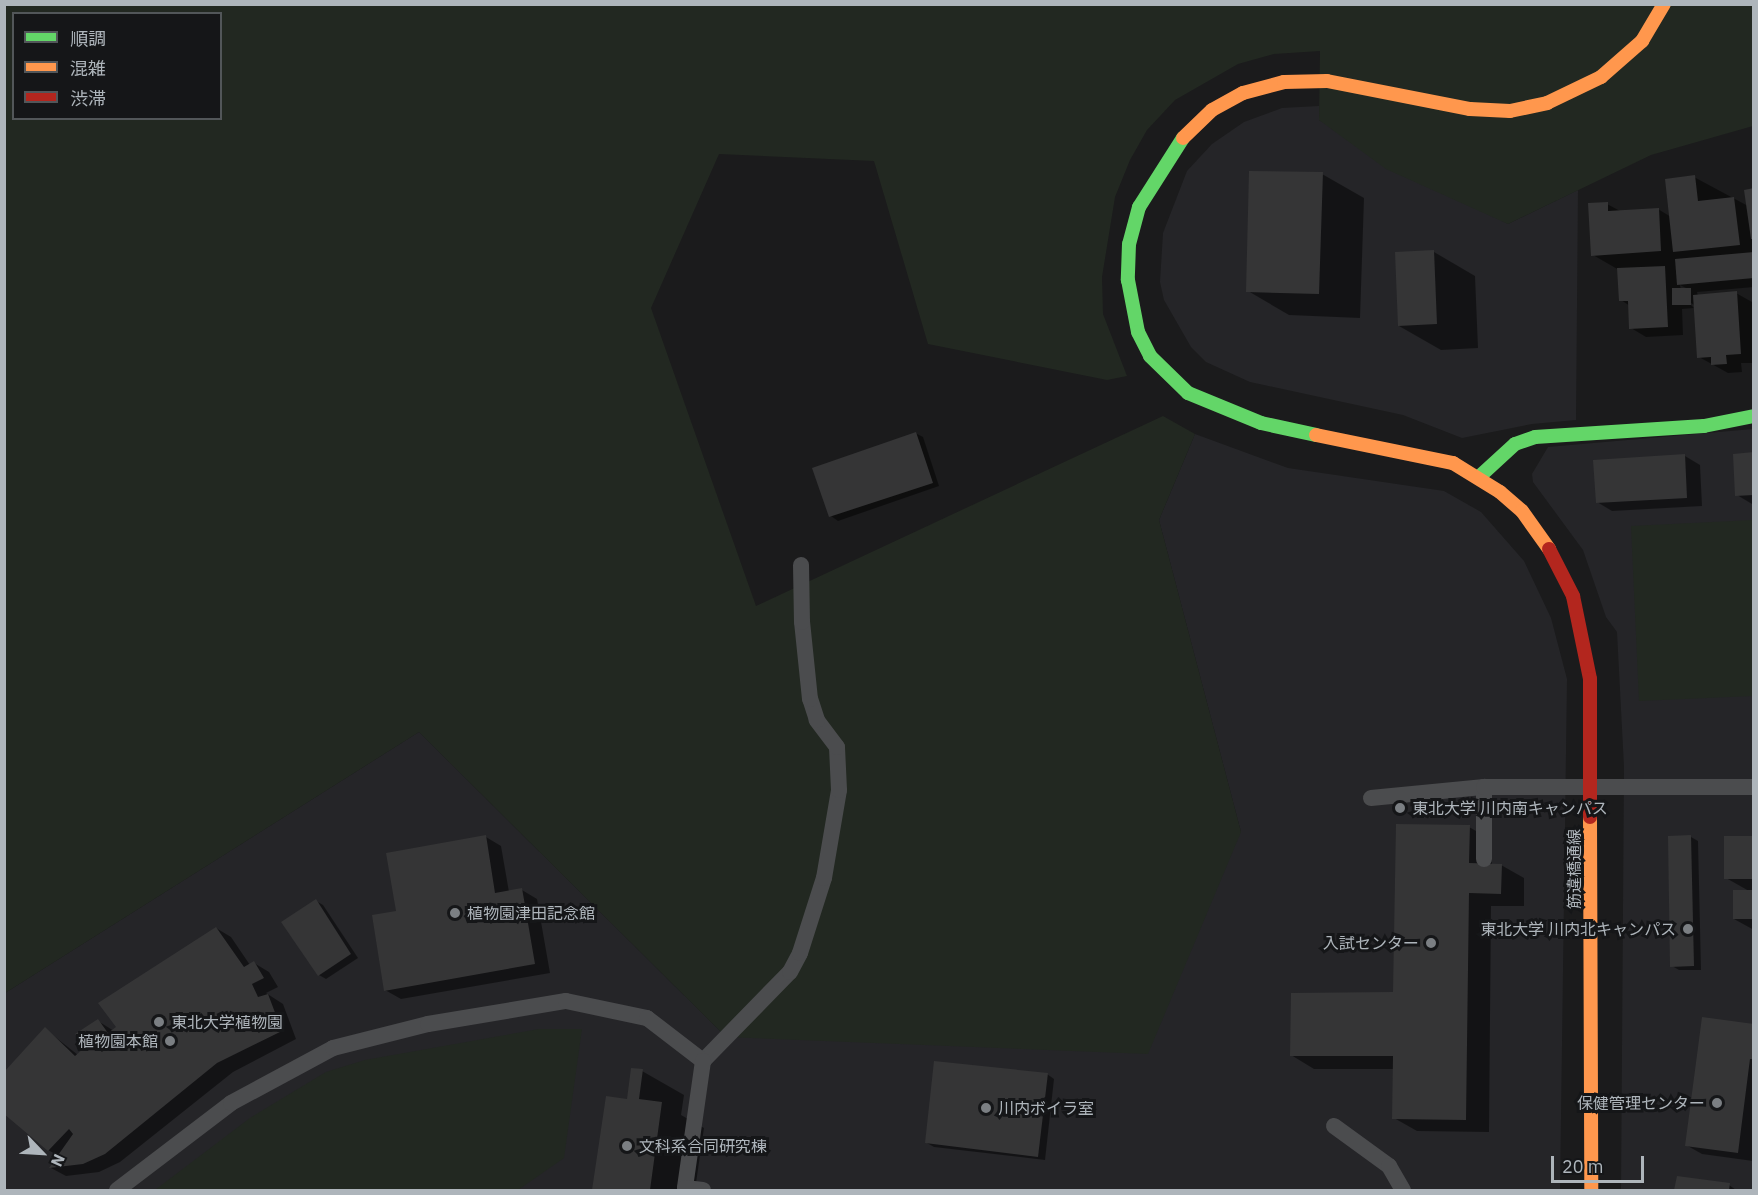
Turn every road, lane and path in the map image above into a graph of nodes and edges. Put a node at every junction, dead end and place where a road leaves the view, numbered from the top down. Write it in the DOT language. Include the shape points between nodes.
graph roads {
  1 [pos="1664,4"];
  2 [pos="1754,416"];
  3 [pos="1479,477"];
  4 [pos="801,565"];
  5 [pos="1590,785"];
  6 [pos="1485,787"];
  7 [pos="1754,787"];
  8 [pos="1371,798"];
  9 [pos="1484,859"];
  10 [pos="703,1061"];
  11 [pos="1334,1126"];
  12 [pos="117,1191"];
  13 [pos="703,1191"];
  14 [pos="1403,1191"];
  15 [pos="1591,1191"];
  1 -- 3 [label="street, 筋違橋通線" via="1642,41 1601,77 1556,99 1510,111 1470,109 1391,90 1327,81 1284,82 1243,93 1212,110 1186,134 1139,207 1129,244 1132,310 1150,356 1181,388 1235,416 1428,456"];
  2 -- 3 [label="street" via="1704,426 1535,437 1515,444"];
  3 -- 5 [label="street, 筋違橋通線" via="1522,511 1542,535 1573,596 1590,679"];
  4 -- 10 [label="lane" via="810,699 817,720 837,747 839,790 824,878 790,972"];
  5 -- 6 [label="lane"];
  5 -- 7 [label="lane"];
  5 -- 15 [label="street, 筋違橋通線"];
  6 -- 8 [label="lane"];
  6 -- 9 [label="lane"];
  10 -- 12 [label="lane" via="647,1017 566,1001 428,1024 333,1048 231,1103"];
  10 -- 13 [label="lane" via="685,1188"];
  11 -- 14 [label="lane" via="1389,1166"];
}
